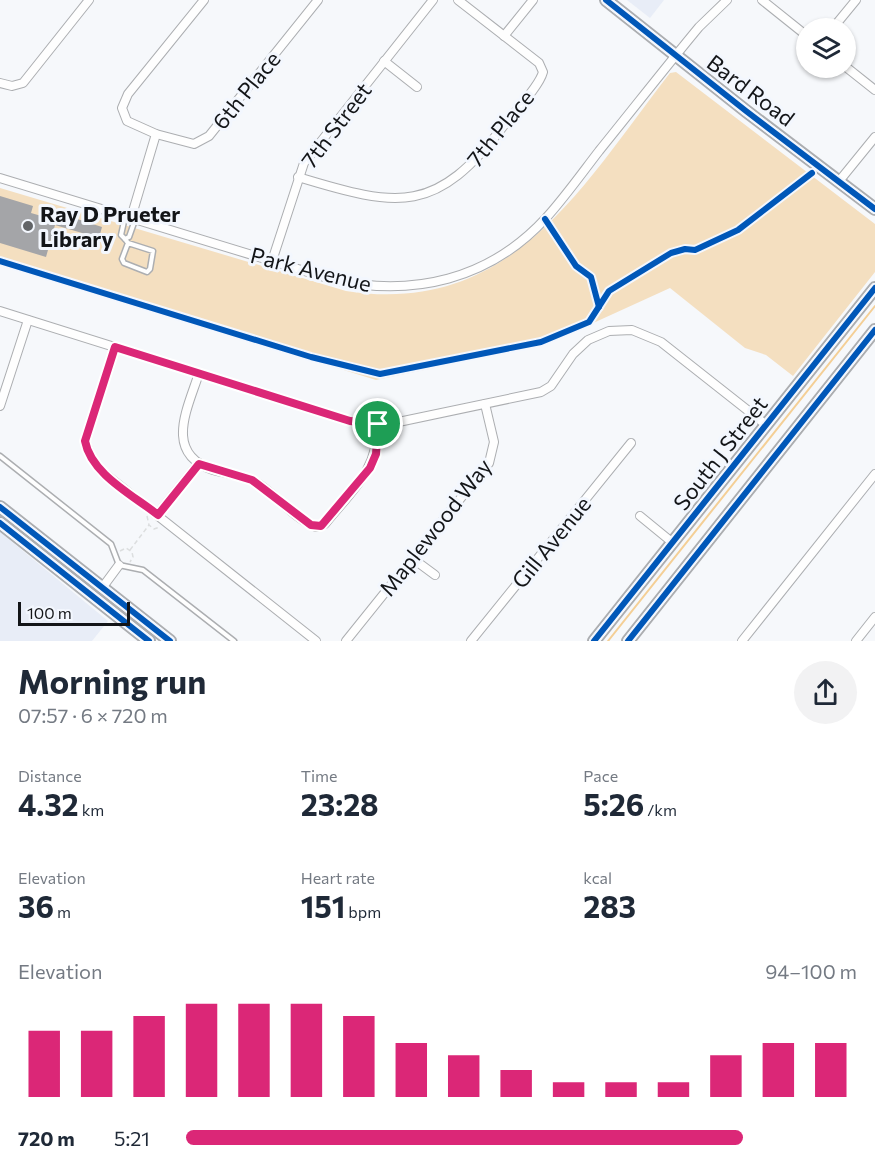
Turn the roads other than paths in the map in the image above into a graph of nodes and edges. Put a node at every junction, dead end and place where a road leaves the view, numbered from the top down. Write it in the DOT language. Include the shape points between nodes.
graph roads {
  1 [pos="89,0"];
  2 [pos="204,0"];
  3 [pos="318,0"];
  4 [pos="433,0"];
  5 [pos="458,0"];
  6 [pos="533,0"];
  7 [pos="606,0"];
  8 [pos="727,0"];
  9 [pos="762,0"];
  10 [pos="856,0"];
  11 [pos="841,18"];
  12 [pos="796,27"];
  13 [pos="504,36"];
  14 [pos="676,55"];
  15 [pos="384,61"];
  16 [pos="856,75"];
  17 [pos="0,83"];
  18 [pos="417,87"];
  19 [pos="875,90"];
  20 [pos="156,134"];
  21 [pos="875,137"];
  22 [pos="298,177"];
  23 [pos="0,178"];
  24 [pos="840,180"];
  25 [pos="875,208"];
  26 [pos="130,218"];
  27 [pos="127,241"];
  28 [pos="272,261"];
  29 [pos="875,288"];
  30 [pos="0,311"];
  31 [pos="28,320"];
  32 [pos="875,330"];
  33 [pos="115,347"];
  34 [pos="199,373"];
  35 [pos="485,404"];
  36 [pos="0,406"];
  37 [pos="378,424"];
  38 [pos="765,424"];
  39 [pos="631,443"];
  40 [pos="0,456"];
  41 [pos="199,464"];
  42 [pos="875,474"];
  43 [pos="0,507"];
  44 [pos="158,515"];
  45 [pos="640,516"];
  46 [pos="0,523"];
  47 [pos="673,543"];
  48 [pos="412,558"];
  49 [pos="123,566"];
  50 [pos="435,575"];
  51 [pos="102,588"];
  52 [pos="875,617"];
  53 [pos="631,640"];
  54 [pos="149,641"];
  55 [pos="168,641"];
  56 [pos="234,641"];
  57 [pos="316,641"];
  58 [pos="346,641"];
  59 [pos="471,641"];
  60 [pos="594,641"];
  61 [pos="742,641"];
  62 [pos="856,641"];
  1 -- 17 [label="street" via="23,83"];
  2 -- 20 [label="street, 6th Place" via="124,102 127,121"];
  3 -- 20 [label="street, 6th Place" via="204,140 194,144"];
  4 -- 15 [label="street, 7th Street"];
  5 -- 13 [label="street"];
  6 -- 13 [label="street"];
  7 -- 14 [label="street, Bard Road"];
  8 -- 14 [label="street, Park Avenue"];
  9 -- 12 [label="street"];
  10 -- 11 [label="street"];
  13 -- 22 [label="street, 7th Place" via="539,63 541,76 481,156 458,177 422,194 395,199 356,195"];
  14 -- 24 [label="street, Bard Road"];
  14 -- 28 [label="street, Park Avenue" via="545,219 494,260 442,281 407,287 358,285"];
  15 -- 18 [label="street, 7th Street"];
  15 -- 22 [label="street, 7th Street" via="312,152"];
  16 -- 19 [label="street"];
  20 -- 26 [label="street"];
  21 -- 24 [label="street"];
  22 -- 28 [label="street, 7th Street"];
  23 -- 26 [label="street, Park Avenue"];
  24 -- 25 [label="street, Bard Road"];
  26 -- 27 [label="lane"];
  26 -- 27 [label="lane" via="121,235"];
  26 -- 28 [label="street, Park Avenue"];
  27 -- 27 [label="lane" via="153,251 147,272 122,260"];
  29 -- 38 [label="street, South J Street"];
  30 -- 31 [label="street"];
  31 -- 33 [label="street"];
  31 -- 36 [label="street"];
  32 -- 53 [label="street, South J Street"];
  33 -- 34 [label="street"];
  33 -- 44 [label="street" via="85,441 100,470"];
  34 -- 37 [label="street" via="350,421"];
  34 -- 41 [label="street" via="182,433 187,450"];
  35 -- 37 [label="street"];
  35 -- 38 [label="street" via="541,392 560,377 573,354 588,340 609,331 632,330 661,342"];
  35 -- 48 [label="street, Maplewood Way" via="494,442 492,456"];
  37 -- 41 [label="street" via="376,454 370,468 321,526 311,525 252,480"];
  38 -- 47 [label="street, South J Street"];
  39 -- 59 [label="street, Gill Avenue"];
  40 -- 49 [label="lane" via="111,544"];
  41 -- 44 [label="street"];
  42 -- 61 [label="street"];
  43 -- 51 [label="street"];
  44 -- 57 [label="street"];
  45 -- 47 [label="street"];
  46 -- 54 [label="street"];
  47 -- 60 [label="street, South J Street"];
  48 -- 50 [label="street"];
  48 -- 58 [label="street, Maplewood Way"];
  49 -- 51 [label="street"];
  49 -- 56 [label="lane" via="143,570"];
  51 -- 55 [label="street"];
  52 -- 62 [label="street"];
}
